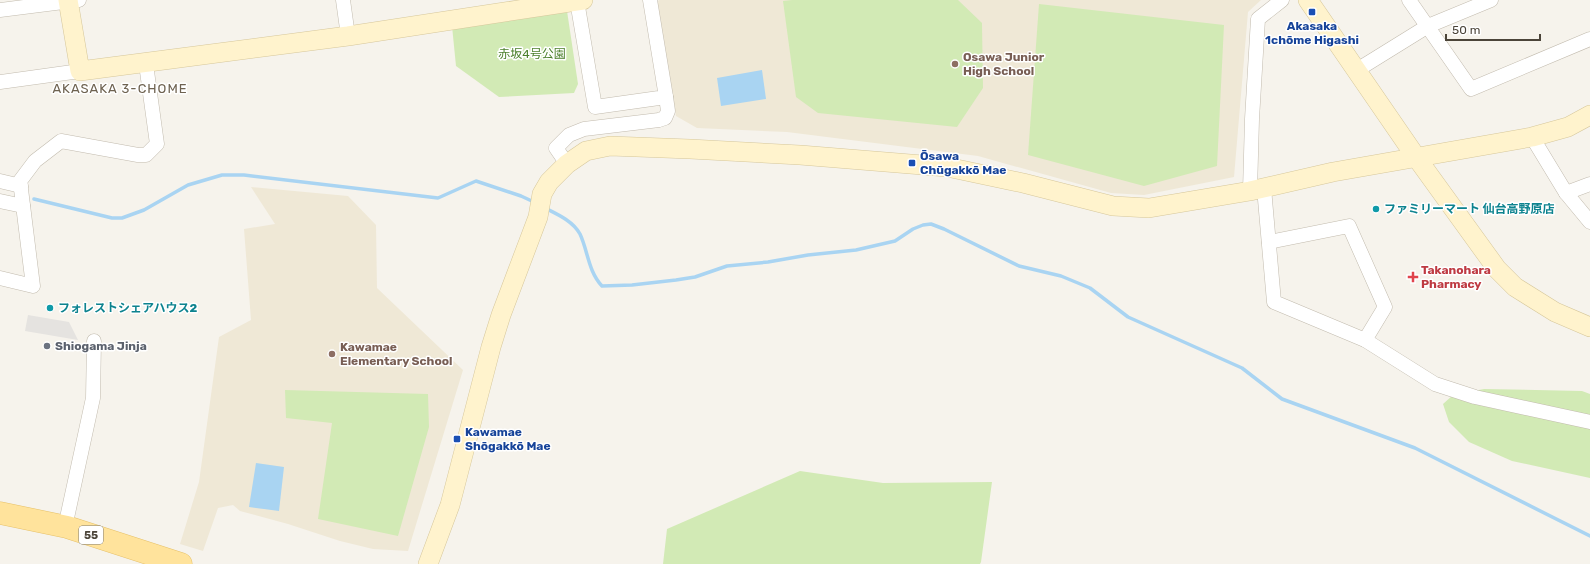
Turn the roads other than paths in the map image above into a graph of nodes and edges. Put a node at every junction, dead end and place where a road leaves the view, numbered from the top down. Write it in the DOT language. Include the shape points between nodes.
graph roads {
  1 [pos="343,0"];
  2 [pos="580,0"];
  3 [pos="650,0"];
  4 [pos="1282,0"];
  5 [pos="1308,0"];
  6 [pos="1410,0"];
  7 [pos="1491,0"];
  8 [pos="72,1"];
  9 [pos="551,3"];
  10 [pos="0,10"];
  11 [pos="1428,26"];
  12 [pos="348,36"];
  13 [pos="1590,39"];
  14 [pos="146,64"];
  15 [pos="1357,70"];
  16 [pos="80,71"];
  17 [pos="0,82"];
  18 [pos="666,97"];
  19 [pos="1590,116"];
  20 [pos="1532,137"];
  21 [pos="1416,157"];
  22 [pos="567,164"];
  23 [pos="0,181"];
  24 [pos="1590,184"];
  25 [pos="21,186"];
  26 [pos="1257,190"];
  27 [pos="1566,194"];
  28 [pos="0,201"];
  29 [pos="23,206"];
  30 [pos="1590,222"];
  31 [pos="1269,242"];
  32 [pos="0,278"];
  33 [pos="1590,327"];
  34 [pos="1365,340"];
  35 [pos="94,341"];
  36 [pos="1590,422"];
  37 [pos="0,513"];
  38 [pos="65,527"];
  39 [pos="152,559"];
  40 [pos="181,564"];
  41 [pos="428,564"];
  1 -- 12 [label="street"];
  2 -- 9 [label="street"];
  2 -- 18 [label="street" via="595,107"];
  3 -- 18 [label="street"];
  4 -- 26 [label="street" via="1258,19 1252,119"];
  5 -- 15 [label="street"];
  6 -- 11 [label="street"];
  7 -- 11 [label="street"];
  8 -- 10 [label="street"];
  8 -- 16 [label="street"];
  9 -- 12 [label="street"];
  11 -- 13 [label="street" via="1471,89"];
  11 -- 15 [label="street"];
  12 -- 14 [label="street"];
  14 -- 16 [label="street"];
  14 -- 25 [label="street" via="157,144 146,155 61,141 36,161 20,181"];
  15 -- 21 [label="street"];
  16 -- 17 [label="street"];
  18 -- 22 [label="street" via="668,111 665,118 584,129 569,135 556,148"];
  19 -- 20 [label="street" via="1568,127"];
  20 -- 21 [label="street"];
  20 -- 27 [label="street"];
  21 -- 26 [label="street" via="1333,172"];
  21 -- 33 [label="street" via="1497,269 1514,288 1555,312"];
  22 -- 26 [label="street" via="586,151 610,146 800,155 948,167 1113,206 1150,208"];
  22 -- 41 [label="street" via="549,182 542,194 538,217 501,315 450,505"];
  23 -- 25 [label="street"];
  24 -- 27 [label="street"];
  25 -- 29 [label="street"];
  26 -- 31 [label="street"];
  27 -- 30 [label="street"];
  28 -- 29 [label="street"];
  29 -- 32 [label="street" via="32,286"];
  31 -- 34 [label="street" via="1274,302"];
  31 -- 34 [label="street" via="1349,226 1385,307"];
  34 -- 36 [label="street" via="1435,384 1475,397"];
  35 -- 38 [label="street" via="93,398"];
  37 -- 38 [label="main road, 55"];
  38 -- 39 [label="main road, 55"];
  39 -- 40 [label="main road, 55"];
}
